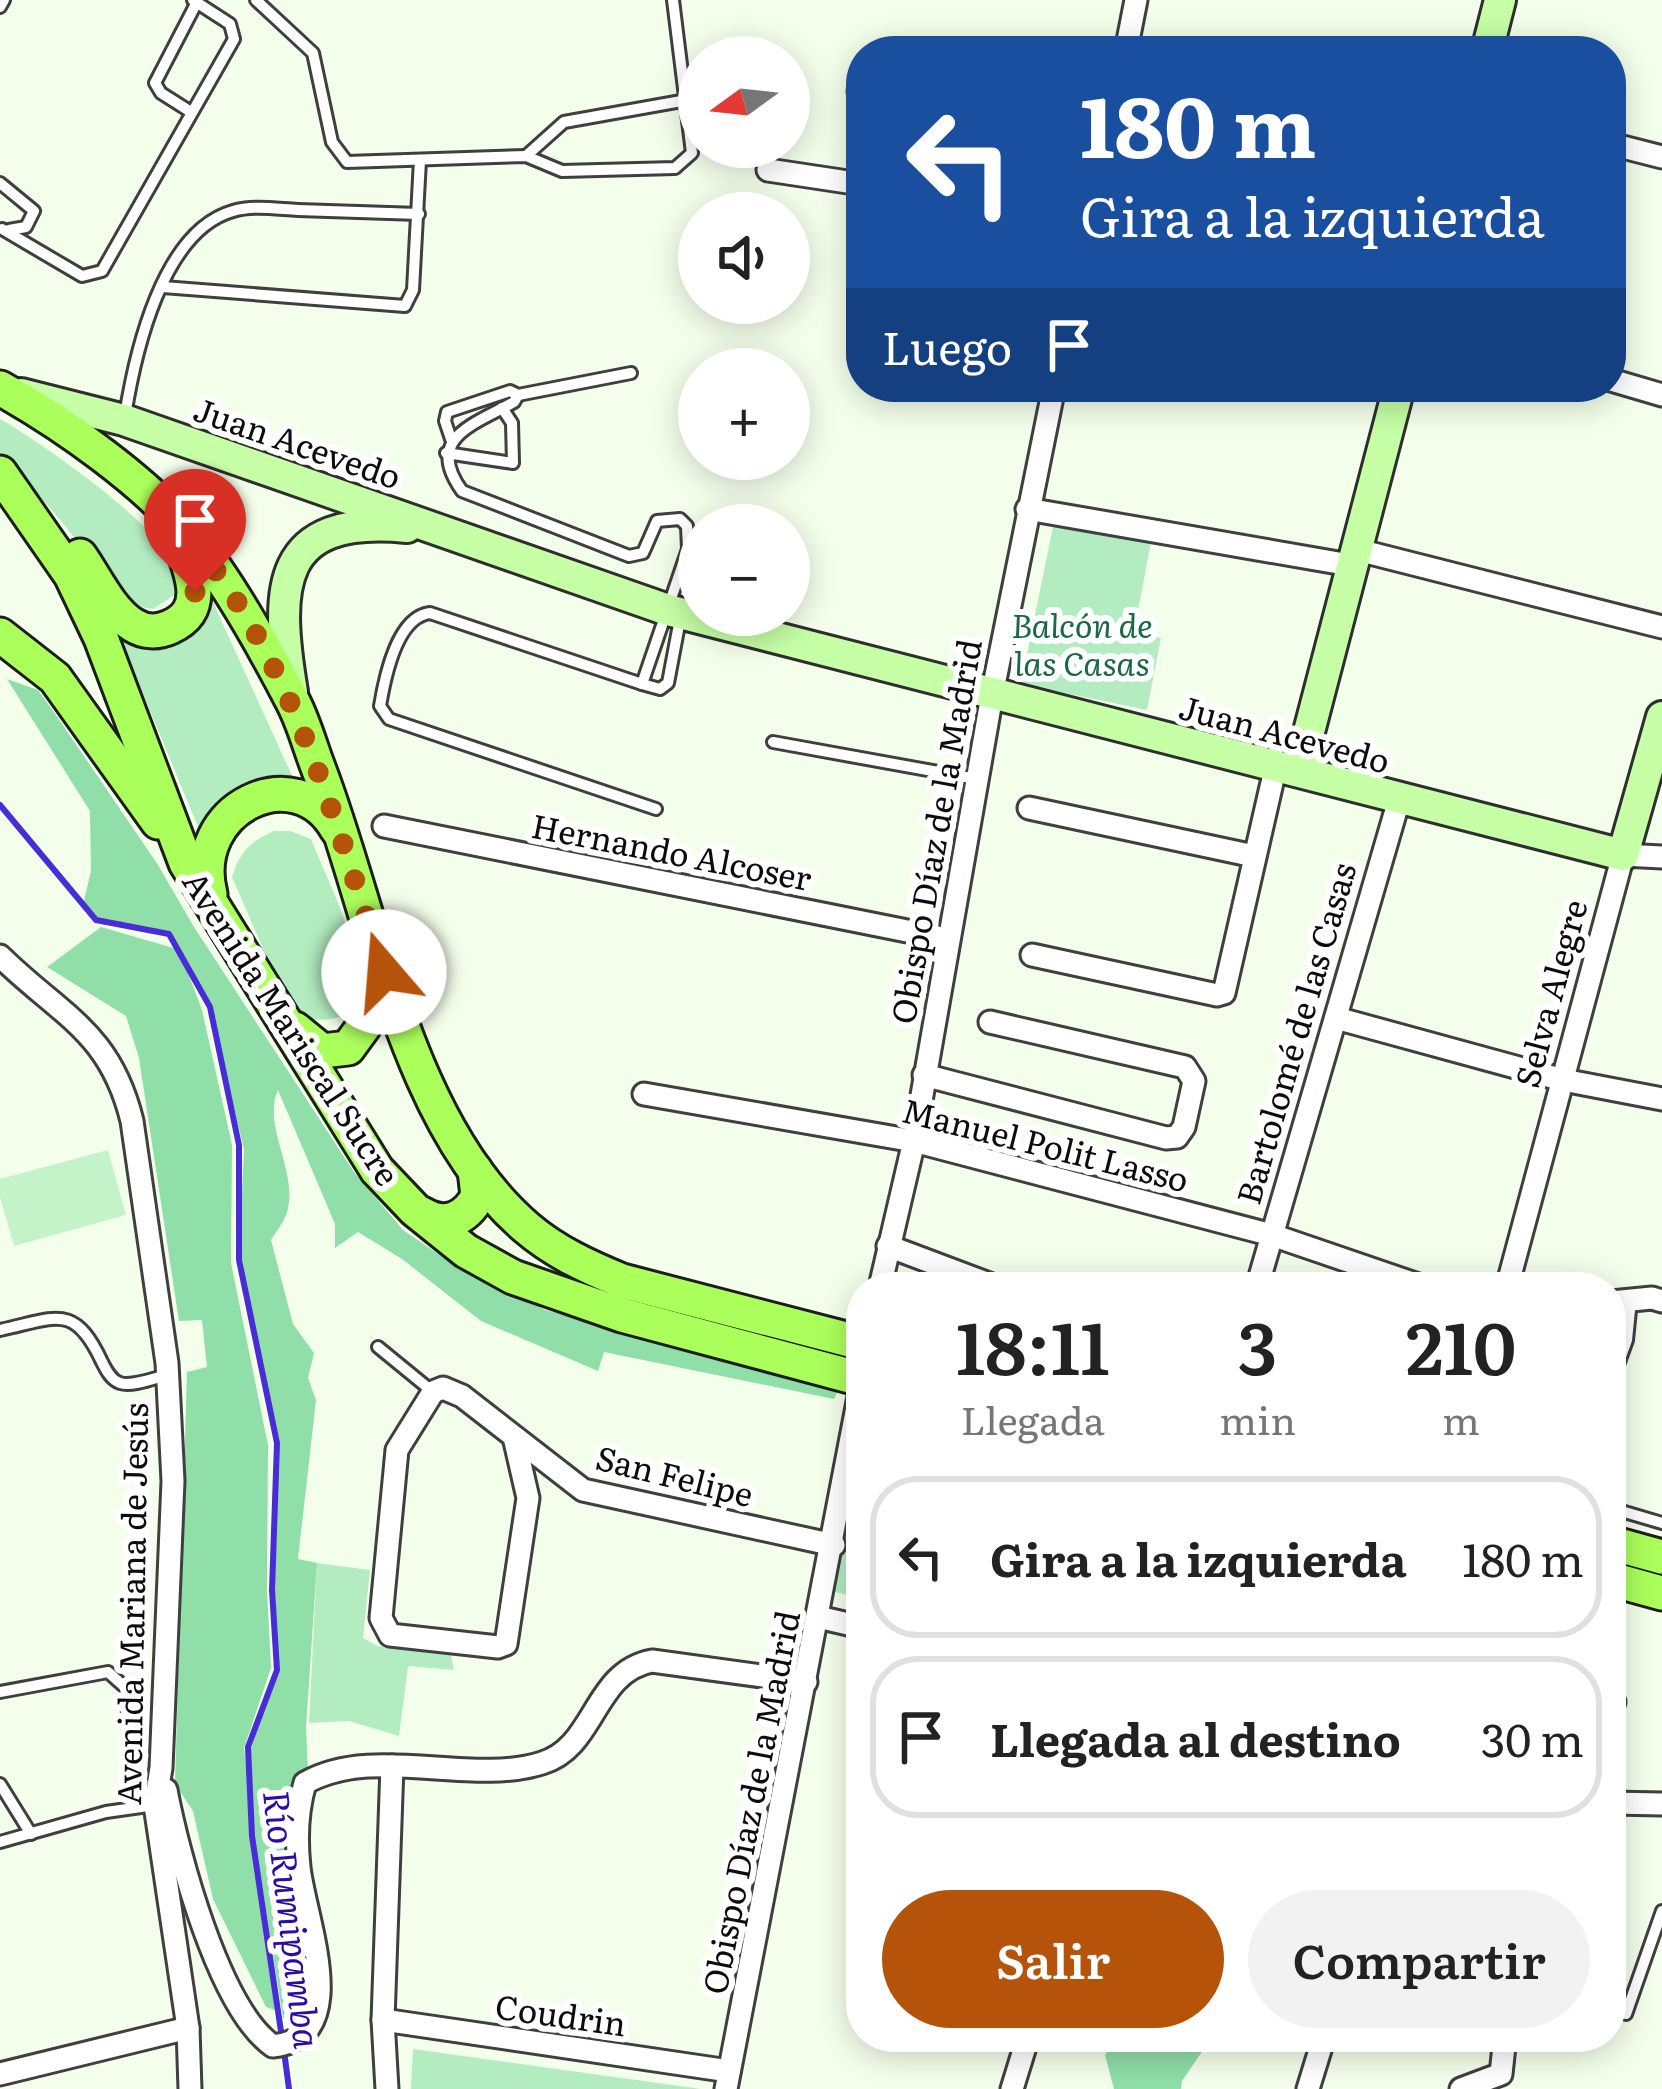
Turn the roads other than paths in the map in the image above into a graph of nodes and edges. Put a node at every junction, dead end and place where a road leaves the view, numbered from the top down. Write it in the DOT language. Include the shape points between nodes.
graph roads {
  1 [pos="256,0"];
  2 [pos="673,0"];
  3 [pos="1136,0"];
  4 [pos="1500,0"];
  5 [pos="195,1"];
  6 [pos="678,36"];
  7 [pos="1129,36"];
  8 [pos="1491,36"];
  9 [pos="678,102"];
  10 [pos="191,112"];
  11 [pos="1626,148"];
  12 [pos="526,156"];
  13 [pos="1662,157"];
  14 [pos="420,160"];
  15 [pos="678,165"];
  16 [pos="768,170"];
  17 [pos="846,182"];
  18 [pos="0,183"];
  19 [pos="419,214"];
  20 [pos="1,228"];
  21 [pos="164,286"];
  22 [pos="631,373"];
  23 [pos="1626,384"];
  24 [pos="2,389"];
  25 [pos="518,395"];
  26 [pos="1662,395"];
  27 [pos="1051,402"];
  28 [pos="1395,402"];
  29 [pos="502,408"];
  30 [pos="124,420"];
  31 [pos="452,439"];
  32 [pos="446,454"];
  33 [pos="0,472"];
  34 [pos="1027,509"];
  35 [pos="171,516"];
  36 [pos="448,531"];
  37 [pos="1352,557"];
  38 [pos="675,611"];
  39 [pos="1662,627"];
  40 [pos="0,635"];
  41 [pos="642,684"];
  42 [pos="992,695"];
  43 [pos="294,704"];
  44 [pos="1662,717"];
  45 [pos="773,742"];
  46 [pos="1287,768"];
  47 [pos="977,779"];
  48 [pos="1399,800"];
  49 [pos="1029,808"];
  50 [pos="656,809"];
  51 [pos="384,826"];
  52 [pos="346,847"];
  53 [pos="1623,855"];
  54 [pos="1254,856"];
  55 [pos="1662,857"];
  56 [pos="186,863"];
  57 [pos="218,919"];
  58 [pos="947,939"];
  59 [pos="1031,955"];
  60 [pos="2,962"];
  61 [pos="384,972"];
  62 [pos="280,1017"];
  63 [pos="1336,1018"];
  64 [pos="990,1022"];
  65 [pos="924,1075"];
  66 [pos="1563,1080"];
  67 [pos="644,1094"];
  68 [pos="1662,1099"];
  69 [pos="914,1141"];
  70 [pos="475,1170"];
  71 [pos="415,1210"];
  72 [pos="1272,1235"];
  73 [pos="888,1246"];
  74 [pos="883,1272"];
  75 [pos="957,1272"];
  76 [pos="1261,1272"];
  77 [pos="1380,1272"];
  78 [pos="1511,1272"];
  79 [pos="1644,1298"];
  80 [pos="0,1330"];
  81 [pos="846,1339"];
  82 [pos="1626,1343"];
  83 [pos="378,1347"];
  84 [pos="167,1375"];
  85 [pos="846,1378"];
  86 [pos="433,1392"];
  87 [pos="514,1437"];
  88 [pos="846,1471"];
  89 [pos="1626,1512"];
  90 [pos="1662,1523"];
  91 [pos="833,1545"];
  92 [pos="1626,1547"];
  93 [pos="1662,1557"];
  94 [pos="1626,1583"];
  95 [pos="1662,1594"];
  96 [pos="818,1617"];
  97 [pos="846,1624"];
  98 [pos="806,1682"];
  99 [pos="0,1691"];
  100 [pos="129,1741"];
  101 [pos="392,1766"];
  102 [pos="161,1768"];
  103 [pos="0,1784"];
  104 [pos="1626,1803"];
  105 [pos="1662,1804"];
  106 [pos="155,1805"];
  107 [pos="31,1834"];
  108 [pos="0,1842"];
  109 [pos="1662,1911"];
  110 [pos="1626,2014"];
  111 [pos="383,2020"];
  112 [pos="188,2028"];
  113 [pos="1023,2052"];
  114 [pos="1319,2052"];
  115 [pos="1503,2052"];
  116 [pos="0,2074"];
  117 [pos="728,2080"];
  118 [pos="190,2089"];
  119 [pos="388,2089"];
  120 [pos="1012,2089"];
  121 [pos="1308,2089"];
  122 [pos="1461,2089"];
  1 -- 14 [label="lane" via="317,60 338,155 347,162"];
  2 -- 6 [label="lane"];
  3 -- 7 [label="street"];
  4 -- 8 [label="street"];
  5 -- 10 [label="lane" via="155,83"];
  5 -- 10 [label="lane" via="230,24 234,39"];
  9 -- 12 [label="lane" via="564,122"];
  10 -- 20 [label="lane" via="102,271 82,276"];
  11 -- 13 [label="street"];
  12 -- 14 [label="lane"];
  12 -- 15 [label="lane" via="562,171"];
  14 -- 19 [label="lane"];
  16 -- 17 [label="street"];
  18 -- 20 [label="lane" via="34,211 20,231"];
  19 -- 21 [label="lane" via="238,209 200,230"];
  19 -- 21 [label="lane" via="405,306"];
  21 -- 30 [label="lane" via="136,351"];
  22 -- 25 [label="lane"];
  23 -- 26 [label="street"];
  24 -- 30 [label="street"];
  24 -- 35 [label="main road" via="74,434"];
  25 -- 29 [label="lane"];
  25 -- 31 [label="lane" via="447,412"];
  27 -- 34 [label="street, Obispo Díaz de la Madrid"];
  28 -- 37 [label="street"];
  29 -- 31 [label="lane"];
  29 -- 32 [label="lane" via="512,423 513,463"];
  30 -- 36 [label="street, Juan Acevedo"];
  31 -- 32 [label="lane"];
  32 -- 38 [label="lane" via="450,475 474,499 629,556 644,553 657,521 680,519 690,534"];
  33 -- 35 [label="main road" via="56,526 116,609 146,631 173,626 194,602 195,580"];
  33 -- 56 [label="main road, Avenida Mariscal Sucre" via="71,575 101,638"];
  34 -- 37 [label="street"];
  34 -- 42 [label="street, Obispo Díaz de la Madrid"];
  35 -- 43 [label="main road" via="213,568"];
  36 -- 38 [label="street, Juan Acevedo"];
  36 -- 43 [label="street, Juan Acevedo" via="362,525 307,548 281,606"];
  37 -- 39 [label="street"];
  37 -- 46 [label="street"];
  38 -- 41 [label="lane"];
  38 -- 41 [label="lane" via="668,683"];
  38 -- 42 [label="street, Juan Acevedo"];
  40 -- 56 [label="main road" via="55,678"];
  41 -- 50 [label="lane" via="430,613 404,628 380,706 389,719"];
  42 -- 46 [label="street, Juan Acevedo"];
  42 -- 47 [label="street, Obispo Díaz de la Madrid"];
  43 -- 52 [label="main road"];
  44 -- 53 [label="street, Selva Alegre"];
  45 -- 47 [label="lane"];
  46 -- 48 [label="street, Juan Acevedo"];
  46 -- 54 [label="street"];
  47 -- 58 [label="street, Obispo Díaz de la Madrid"];
  48 -- 53 [label="street, Juan Acevedo"];
  48 -- 63 [label="street, Bartolomé de las Casas"];
  49 -- 54 [label="street"];
  51 -- 58 [label="street, Hernando Alcoser"];
  52 -- 57 [label="main road" via="319,806 274,795 251,801 231,813 207,853"];
  52 -- 61 [label="main road"];
  53 -- 55 [label="street"];
  53 -- 66 [label="street, Selva Alegre"];
  54 -- 59 [label="street" via="1221,995"];
  56 -- 57 [label="main road, Avenida Mariscal Sucre"];
  57 -- 62 [label="main road, Avenida Mariscal Sucre"];
  58 -- 65 [label="street, Obispo Díaz de la Madrid"];
  60 -- 84 [label="street, Avenida Mariana de Jesús" via="87,1031 123,1084"];
  61 -- 62 [label="main road" via="348,1048 322,1051"];
  61 -- 70 [label="main road" via="448,1128"];
  62 -- 71 [label="main road, Avenida Mariscal Sucre" via="377,1171"];
  63 -- 66 [label="street"];
  63 -- 72 [label="street, Bartolomé de las Casas"];
  64 -- 65 [label="street" via="1185,1066 1194,1081 1184,1127 1166,1138"];
  65 -- 69 [label="street, Obispo Díaz de la Madrid"];
  66 -- 68 [label="street"];
  66 -- 78 [label="street, Selva Alegre"];
  67 -- 69 [label="street, Manuel Polit Lasso"];
  69 -- 72 [label="street, Manuel Polit Lasso"];
  69 -- 73 [label="street, Obispo Díaz de la Madrid"];
  70 -- 71 [label="main road" via="478,1196 464,1215 442,1222"];
  70 -- 81 [label="main road" via="526,1228 587,1267"];
  71 -- 85 [label="main road, Avenida Mariscal Sucre" via="513,1277"];
  72 -- 76 [label="street, Bartolomé de las Casas"];
  72 -- 77 [label="street, Manuel Polit Lasso"];
  73 -- 74 [label="street, Obispo Díaz de la Madrid"];
  73 -- 75 [label="street"];
  79 -- 82 [label="lane"];
  80 -- 84 [label="lane" via="68,1319 92,1340 114,1381"];
  83 -- 86 [label="lane"];
  84 -- 102 [label="street, Avenida Mariana de Jesús" via="172,1481"];
  86 -- 87 [label="street, San Felipe" via="449,1388"];
  86 -- 87 [label="street" via="398,1450 381,1618 390,1635 506,1644 528,1498"];
  87 -- 91 [label="street, San Felipe" via="583,1490"];
  88 -- 91 [label="street, Obispo Díaz de la Madrid"];
  89 -- 90 [label="lane"];
  91 -- 96 [label="street, Obispo Díaz de la Madrid"];
  92 -- 93 [label="main road"];
  94 -- 95 [label="main road"];
  96 -- 97 [label="street"];
  96 -- 98 [label="street, Obispo Díaz de la Madrid"];
  98 -- 101 [label="street" via="652,1661 630,1665 570,1748 548,1762"];
  98 -- 117 [label="street, Obispo Díaz de la Madrid"];
  99 -- 100 [label="lane" via="108,1672 127,1689"];
  101 -- 102 [label="street" via="305,1783 299,1867 320,2004 309,2027 282,2045 253,2027 234,1996 179,1846"];
  101 -- 111 [label="street"];
  102 -- 106 [label="street, Avenida Mariana de Jesús"];
  103 -- 107 [label="lane"];
  104 -- 105 [label="street"];
  106 -- 107 [label="lane"];
  106 -- 112 [label="street, Avenida Mariana de Jesús"];
  107 -- 108 [label="lane"];
  109 -- 110 [label="lane"];
  111 -- 117 [label="street, Coudrin"];
  111 -- 119 [label="street"];
  112 -- 116 [label="street"];
  112 -- 118 [label="street, Avenida Mariana de Jesús"];
  113 -- 120 [label="street"];
  114 -- 121 [label="street"];
  115 -- 122 [label="street" via="1501,2074"];
}
